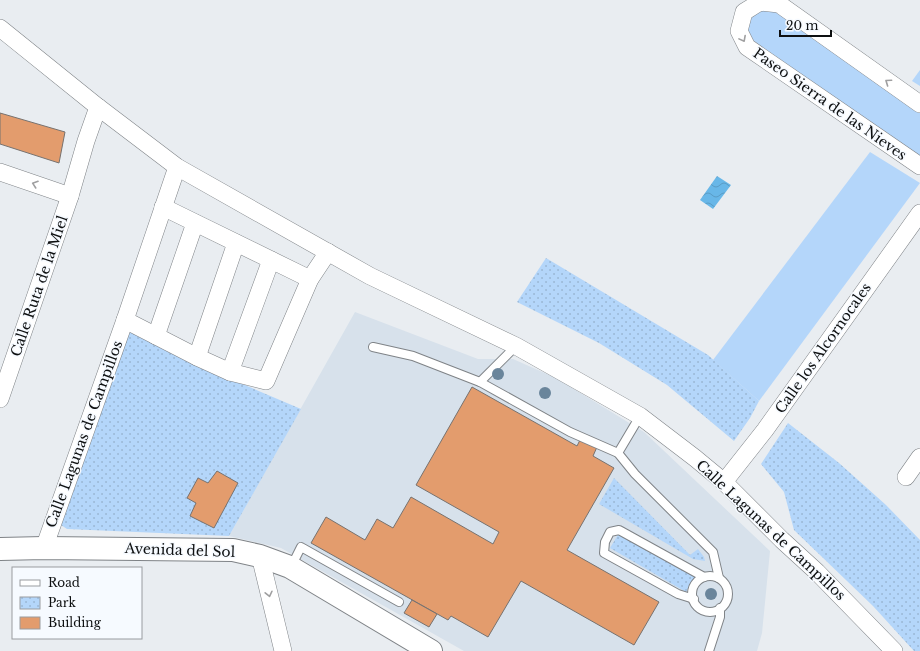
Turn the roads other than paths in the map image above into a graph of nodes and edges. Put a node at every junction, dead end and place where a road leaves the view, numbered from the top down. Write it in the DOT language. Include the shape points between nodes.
graph roads {
  1 [pos="0,28"];
  2 [pos="920,104"];
  3 [pos="98,107"];
  4 [pos="920,166"];
  5 [pos="177,167"];
  6 [pos="0,172"];
  7 [pos="70,196"];
  8 [pos="163,207"];
  9 [pos="920,213"];
  10 [pos="195,223"];
  11 [pos="236,242"];
  12 [pos="328,252"];
  13 [pos="271,260"];
  14 [pos="310,279"];
  15 [pos="125,320"];
  16 [pos="156,336"];
  17 [pos="516,346"];
  18 [pos="373,347"];
  19 [pos="197,357"];
  20 [pos="230,372"];
  21 [pos="480,382"];
  22 [pos="0,399"];
  23 [pos="640,416"];
  24 [pos="618,453"];
  25 [pos="920,457"];
  26 [pos="906,477"];
  27 [pos="724,482"];
  28 [pos="44,548"];
  29 [pos="0,549"];
  30 [pos="260,556"];
  31 [pos="290,567"];
  32 [pos="704,577"];
  33 [pos="719,578"];
  34 [pos="694,599"];
  35 [pos="399,602"];
  36 [pos="720,608"];
  37 [pos="283,651"];
  38 [pos="431,651"];
  39 [pos="709,651"];
  40 [pos="894,651"];
  1 -- 3 [label="street, Calle Lagunas de Campillos"];
  2 -- 4 [label="street, Paseo Sierra de las Nieves, one-way" via="779,4 760,2 744,12 739,31 747,47"];
  3 -- 5 [label="street, Calle Lagunas de Campillos"];
  3 -- 7 [label="street, Calle Ruta de la Miel"];
  5 -- 8 [label="street, Calle Lagunas de Campillos"];
  5 -- 12 [label="street, Calle Lagunas de Campillos"];
  7 -- 6 [label="street, one-way"];
  7 -- 22 [label="street, Calle Ruta de la Miel"];
  8 -- 10 [label="street"];
  8 -- 15 [label="street, Calle Lagunas de Campillos"];
  9 -- 27 [label="street, Calle los Alcornocales" via="765,430"];
  10 -- 11 [label="street"];
  10 -- 16 [label="street"];
  11 -- 13 [label="street"];
  11 -- 19 [label="street"];
  12 -- 14 [label="street, Calle Lagunas de Campillos"];
  12 -- 17 [label="street, Calle Lagunas de Campillos" via="370,276"];
  13 -- 14 [label="street"];
  13 -- 20 [label="street"];
  14 -- 20 [label="street, Calle Lagunas de Campillos" via="266,381"];
  15 -- 16 [label="street, Calle Lagunas de Campillos"];
  15 -- 28 [label="street, Calle Lagunas de Campillos"];
  16 -- 19 [label="street, Calle Lagunas de Campillos"];
  17 -- 21 [label="lane"];
  17 -- 23 [label="street, Calle Lagunas de Campillos"];
  18 -- 21 [label="lane" via="413,356"];
  19 -- 20 [label="street, Calle Lagunas de Campillos"];
  21 -- 24 [label="lane" via="570,432"];
  23 -- 24 [label="lane"];
  23 -- 27 [label="street, Calle Lagunas de Campillos"];
  24 -- 33 [label="lane" via="713,552"];
  25 -- 26 [label="street"];
  27 -- 40 [label="street, Calle Lagunas de Campillos"];
  28 -- 29 [label="street, Avenida del Sol"];
  28 -- 30 [label="street, Avenida del Sol" via="233,550"];
  30 -- 31 [label="street, Avenida del Sol"];
  30 -- 37 [label="street, one-way"];
  31 -- 35 [label="lane" via="301,547"];
  31 -- 38 [label="street, Avenida del Sol"];
  32 -- 33 [label="lane"];
  32 -- 34 [label="lane" via="693,589"];
  32 -- 34 [label="lane" via="619,530 610,532 605,542 604,553 678,594"];
  33 -- 36 [label="lane" via="727,587 728,593"];
  34 -- 36 [label="lane" via="704,610 715,611"];
  36 -- 39 [label="lane" via="720,617"];
}
